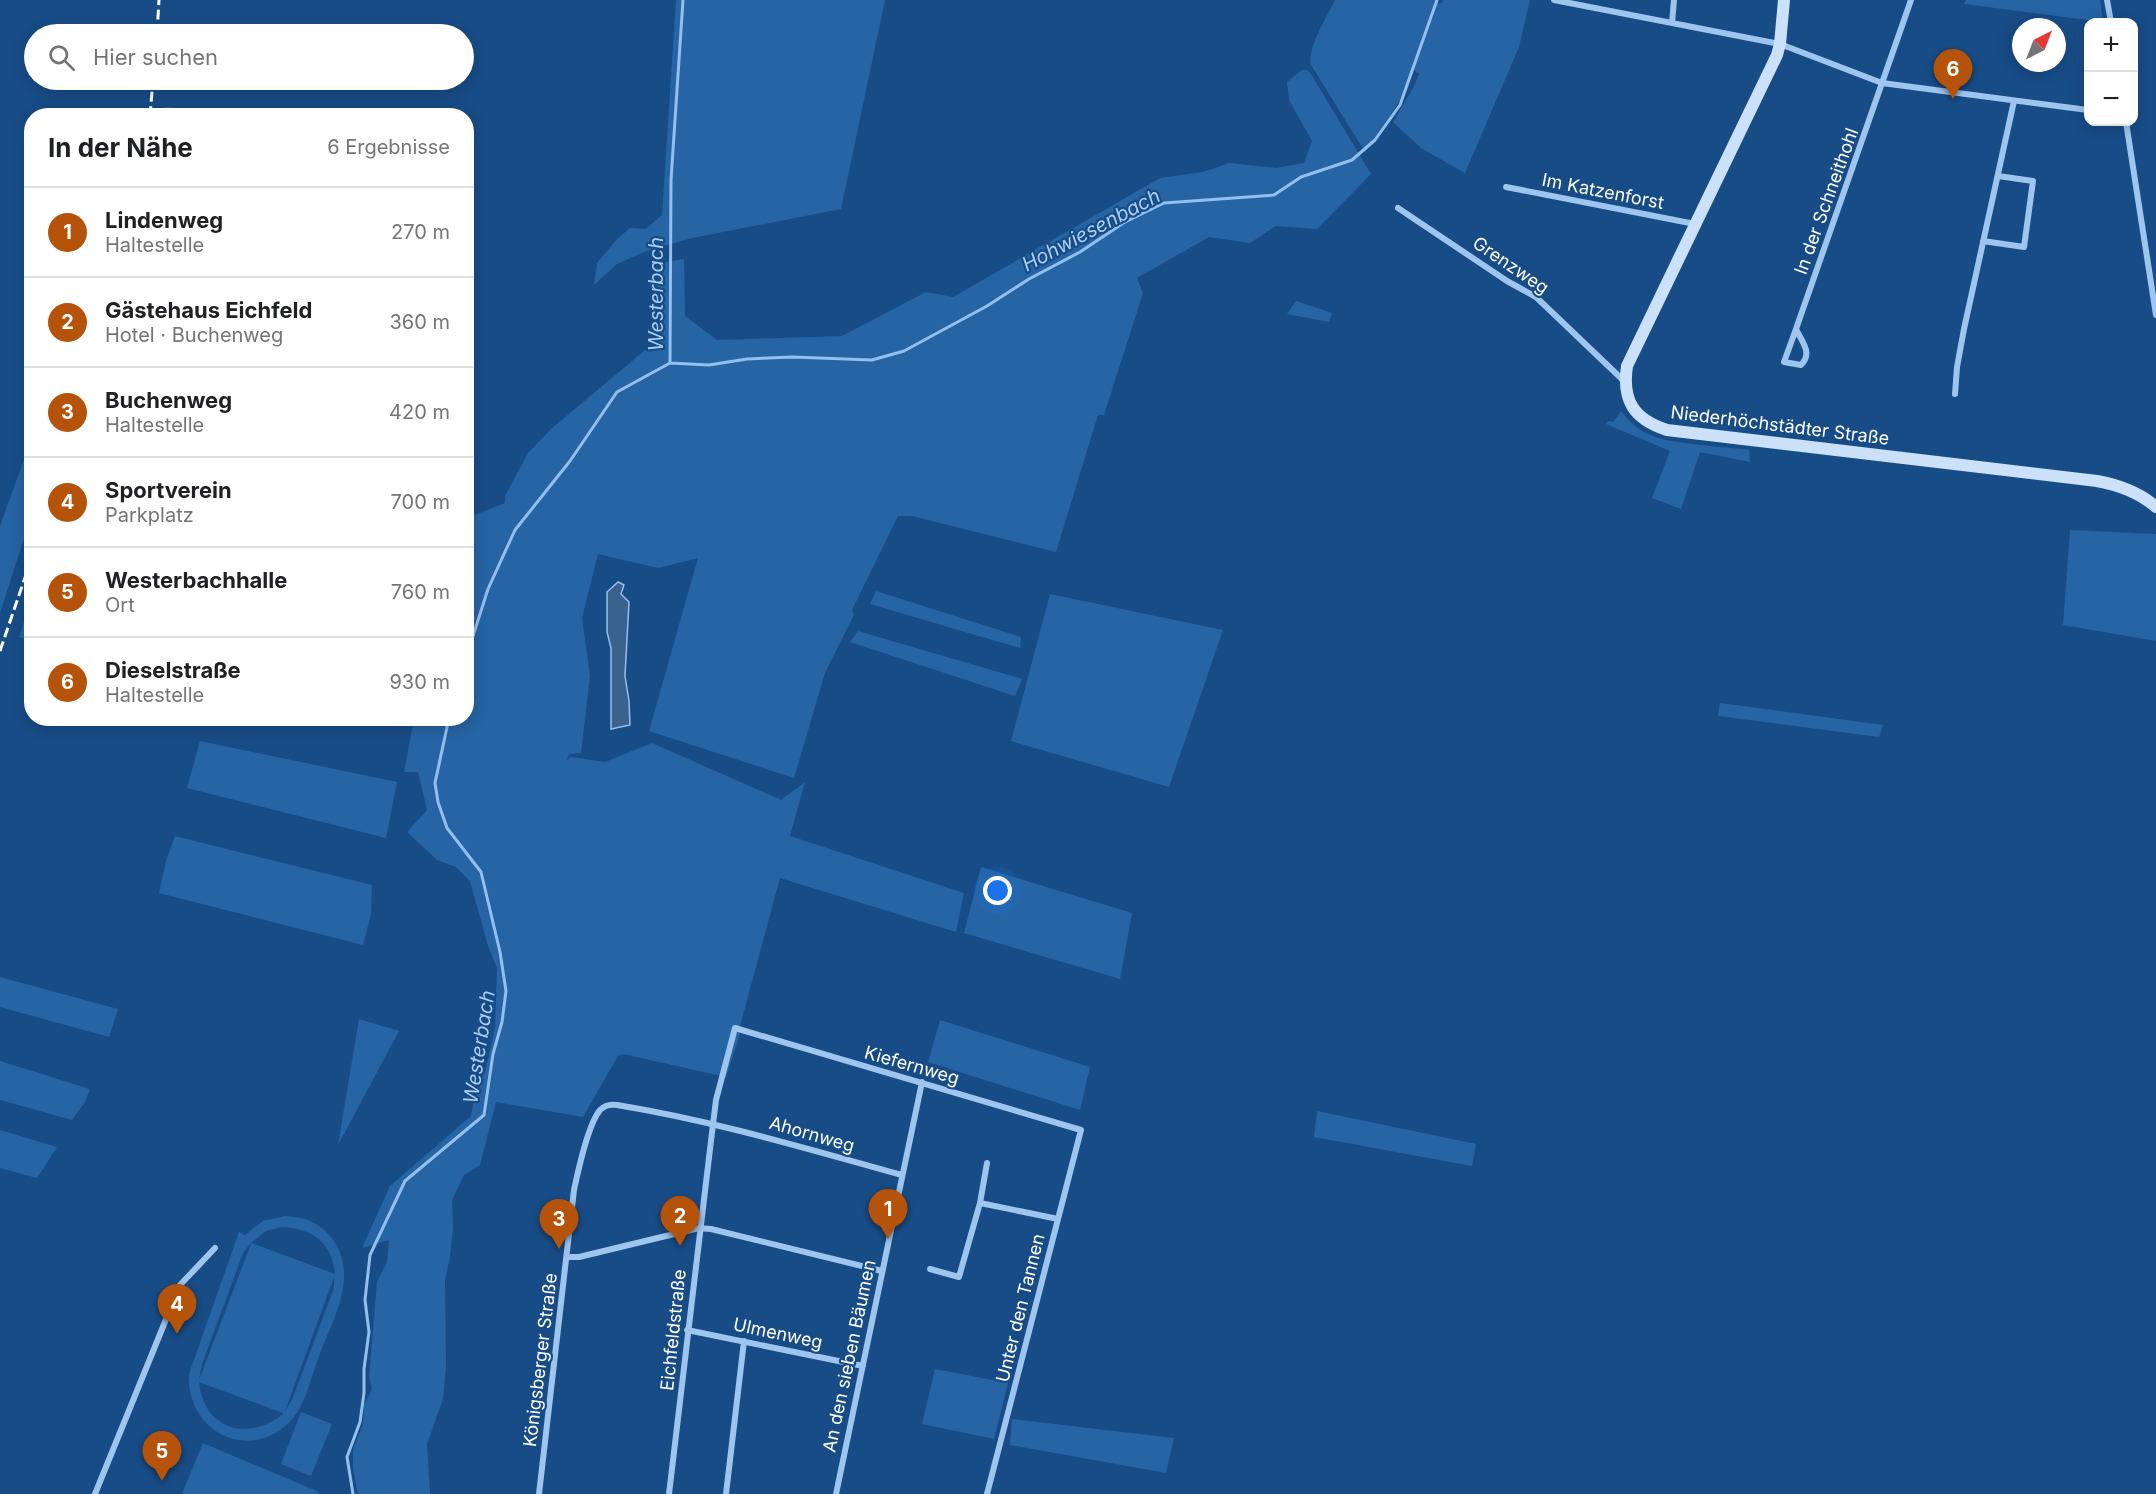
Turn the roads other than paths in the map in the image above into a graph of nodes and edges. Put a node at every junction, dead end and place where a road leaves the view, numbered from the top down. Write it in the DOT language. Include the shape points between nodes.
graph roads {
  1 [pos="1554,0"];
  2 [pos="1674,0"];
  3 [pos="1784,0"];
  4 [pos="1911,0"];
  5 [pos="2107,0"];
  6 [pos="2110,18"];
  7 [pos="1672,22"];
  8 [pos="1780,44"];
  9 [pos="1882,83"];
  10 [pos="2014,101"];
  11 [pos="2084,110"];
  12 [pos="2127,126"];
  13 [pos="1998,176"];
  14 [pos="1506,187"];
  15 [pos="1398,208"];
  16 [pos="1695,224"];
  17 [pos="1983,241"];
  18 [pos="2156,315"];
  19 [pos="1796,329"];
  20 [pos="1625,382"];
  21 [pos="1955,394"];
  22 [pos="2155,503"];
  23 [pos="735,1029"];
  24 [pos="922,1082"];
  25 [pos="593,1124"];
  26 [pos="713,1124"];
  27 [pos="1081,1130"];
  28 [pos="987,1163"];
  29 [pos="903,1175"];
  30 [pos="980,1203"];
  31 [pos="1058,1219"];
  32 [pos="699,1228"];
  33 [pos="215,1248"];
  34 [pos="567,1257"];
  35 [pos="930,1269"];
  36 [pos="882,1271"];
  37 [pos="687,1330"];
  38 [pos="744,1341"];
  39 [pos="863,1366"];
  40 [pos="95,1494"];
  41 [pos="539,1494"];
  42 [pos="669,1494"];
  43 [pos="726,1494"];
  44 [pos="836,1494"];
  45 [pos="987,1494"];
  1 -- 7 [label="street"];
  2 -- 7 [label="street"];
  3 -- 8 [label="street"];
  4 -- 9 [label="street, In der Schneithohl"];
  5 -- 6 [label="street"];
  7 -- 8 [label="street"];
  8 -- 9 [label="street"];
  8 -- 16 [label="street"];
  9 -- 10 [label="street"];
  9 -- 19 [label="street, In der Schneithohl"];
  10 -- 11 [label="street"];
  10 -- 13 [label="street"];
  12 -- 18 [label="street"];
  13 -- 17 [label="street"];
  13 -- 17 [label="street" via="2033,181 2024,247"];
  14 -- 16 [label="street, Im Katzenforst"];
  15 -- 20 [label="street, Grenzweg" via="1536,297"];
  16 -- 20 [label="street" via="1627,366"];
  17 -- 21 [label="street"];
  19 -- 19 [label="street, In der Schneithohl" via="1784,362 1801,365 1808,353"];
  20 -- 22 [label="street, Niederhöchstädter Straße" via="1632,408 1652,425 1667,430 2097,481 2125,488"];
  23 -- 24 [label="street, Kiefernweg"];
  23 -- 26 [label="street, Eichfeldstraße"];
  24 -- 27 [label="street, Kiefernweg"];
  24 -- 29 [label="street, An den sieben Bäumen"];
  25 -- 26 [label="street, Ahornweg" via="600,1110 612,1104"];
  25 -- 34 [label="street, Königsberger Straße" via="577,1174"];
  26 -- 29 [label="street, Ahornweg"];
  26 -- 32 [label="street, Eichfeldstraße"];
  27 -- 31 [label="street, Unter den Tannen"];
  28 -- 30 [label="street"];
  29 -- 36 [label="street, An den sieben Bäumen"];
  30 -- 31 [label="street"];
  30 -- 35 [label="street" via="959,1276"];
  31 -- 45 [label="street, Unter den Tannen"];
  32 -- 34 [label="street"];
  32 -- 36 [label="street"];
  32 -- 37 [label="street, Eichfeldstraße"];
  33 -- 40 [label="street" via="180,1285"];
  34 -- 41 [label="street, Königsberger Straße"];
  36 -- 39 [label="street, An den sieben Bäumen"];
  37 -- 38 [label="street, Ulmenweg"];
  37 -- 42 [label="street, Eichfeldstraße"];
  38 -- 39 [label="street, Ulmenweg"];
  38 -- 43 [label="street"];
  39 -- 44 [label="street, An den sieben Bäumen"];
}
